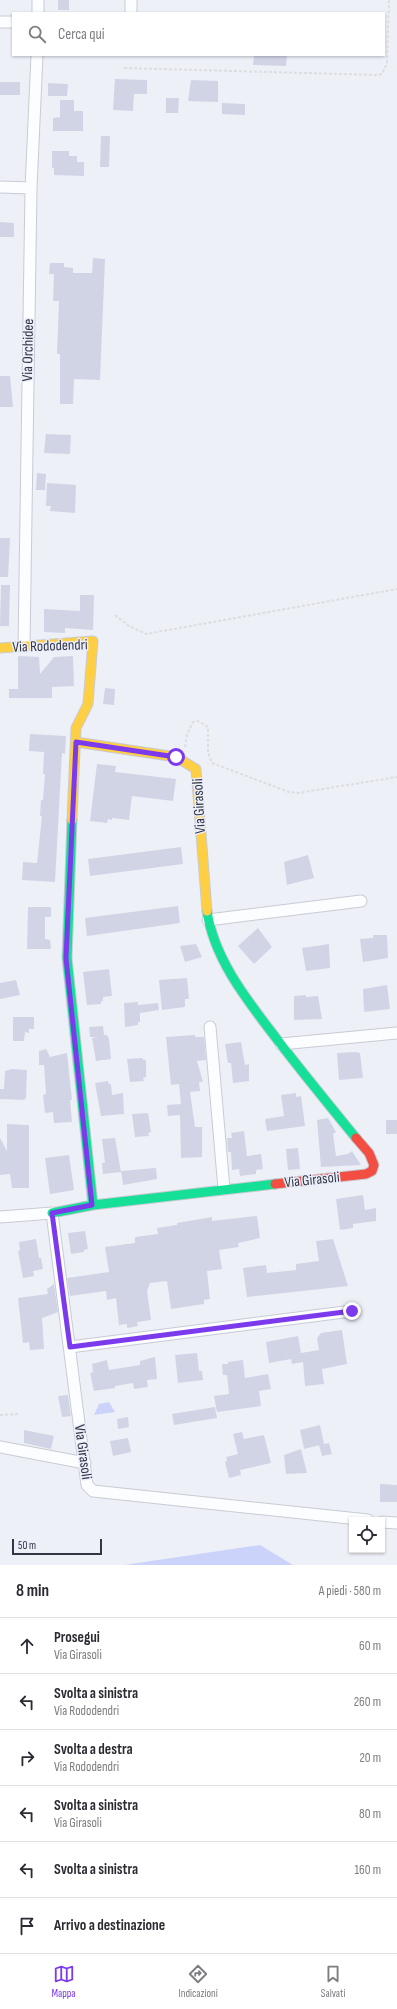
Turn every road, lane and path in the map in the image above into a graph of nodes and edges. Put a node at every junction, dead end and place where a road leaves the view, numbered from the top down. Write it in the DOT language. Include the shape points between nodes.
graph roads {
  1 [pos="38,0"];
  2 [pos="131,0"];
  3 [pos="389,0"];
  4 [pos="38,12"];
  5 [pos="131,12"];
  6 [pos="0,22"];
  7 [pos="12,22"];
  8 [pos="37,56"];
  9 [pos="124,68"];
  10 [pos="0,187"];
  11 [pos="31,188"];
  12 [pos="397,589"];
  13 [pos="115,615"];
  14 [pos="24,646"];
  15 [pos="0,648"];
  16 [pos="76,742"];
  17 [pos="185,748"];
  18 [pos="397,777"];
  19 [pos="361,901"];
  20 [pos="208,920"];
  21 [pos="210,1027"];
  22 [pos="397,1033"];
  23 [pos="281,1044"];
  24 [pos="224,1189"];
  25 [pos="92,1205"];
  26 [pos="52,1213"];
  27 [pos="0,1218"];
  28 [pos="352,1311"];
  29 [pos="70,1347"];
  30 [pos="19,1414"];
  31 [pos="0,1415"];
  32 [pos="0,1447"];
  33 [pos="85,1463"];
  34 [pos="349,1518"];
  35 [pos="385,1522"];
  36 [pos="397,1523"];
  1 -- 4 [label="street"];
  2 -- 5 [label="street"];
  3 -- 9 [label="path" via="386,63 382,74"];
  6 -- 7 [label="street"];
  8 -- 11 [label="street, Via Orchidee"];
  10 -- 11 [label="street"];
  11 -- 14 [label="street, Via Orchidee"];
  12 -- 13 [label="path" via="146,634 129,626"];
  14 -- 15 [label="street, Via Rododendri"];
  14 -- 16 [label="street, Via Rododendri" via="93,641 88,704 76,728"];
  16 -- 20 [label="street, Via Girasoli" via="176,757 196,770"];
  16 -- 25 [label="street, Via Rododendri" via="66,958"];
  17 -- 18 [label="path" via="189,727 193,722 203,723 208,727 208,752 212,763 289,792 298,793"];
  19 -- 20 [label="street"];
  20 -- 23 [label="street, Via Girasoli" via="217,949 234,980"];
  21 -- 24 [label="street"];
  22 -- 23 [label="street"];
  23 -- 24 [label="street, Via Girasoli" via="369,1153 374,1166 372,1171 366,1174"];
  24 -- 25 [label="street, Via Girasoli"];
  25 -- 26 [label="street"];
  26 -- 27 [label="street"];
  26 -- 29 [label="street, Via Girasoli"];
  28 -- 29 [label="street"];
  29 -- 33 [label="street, Via Girasoli"];
  30 -- 31 [label="path"];
  32 -- 33 [label="street"];
  33 -- 34 [label="street, Via Girasoli" via="87,1485 93,1491"];
  35 -- 36 [label="street"];
}
